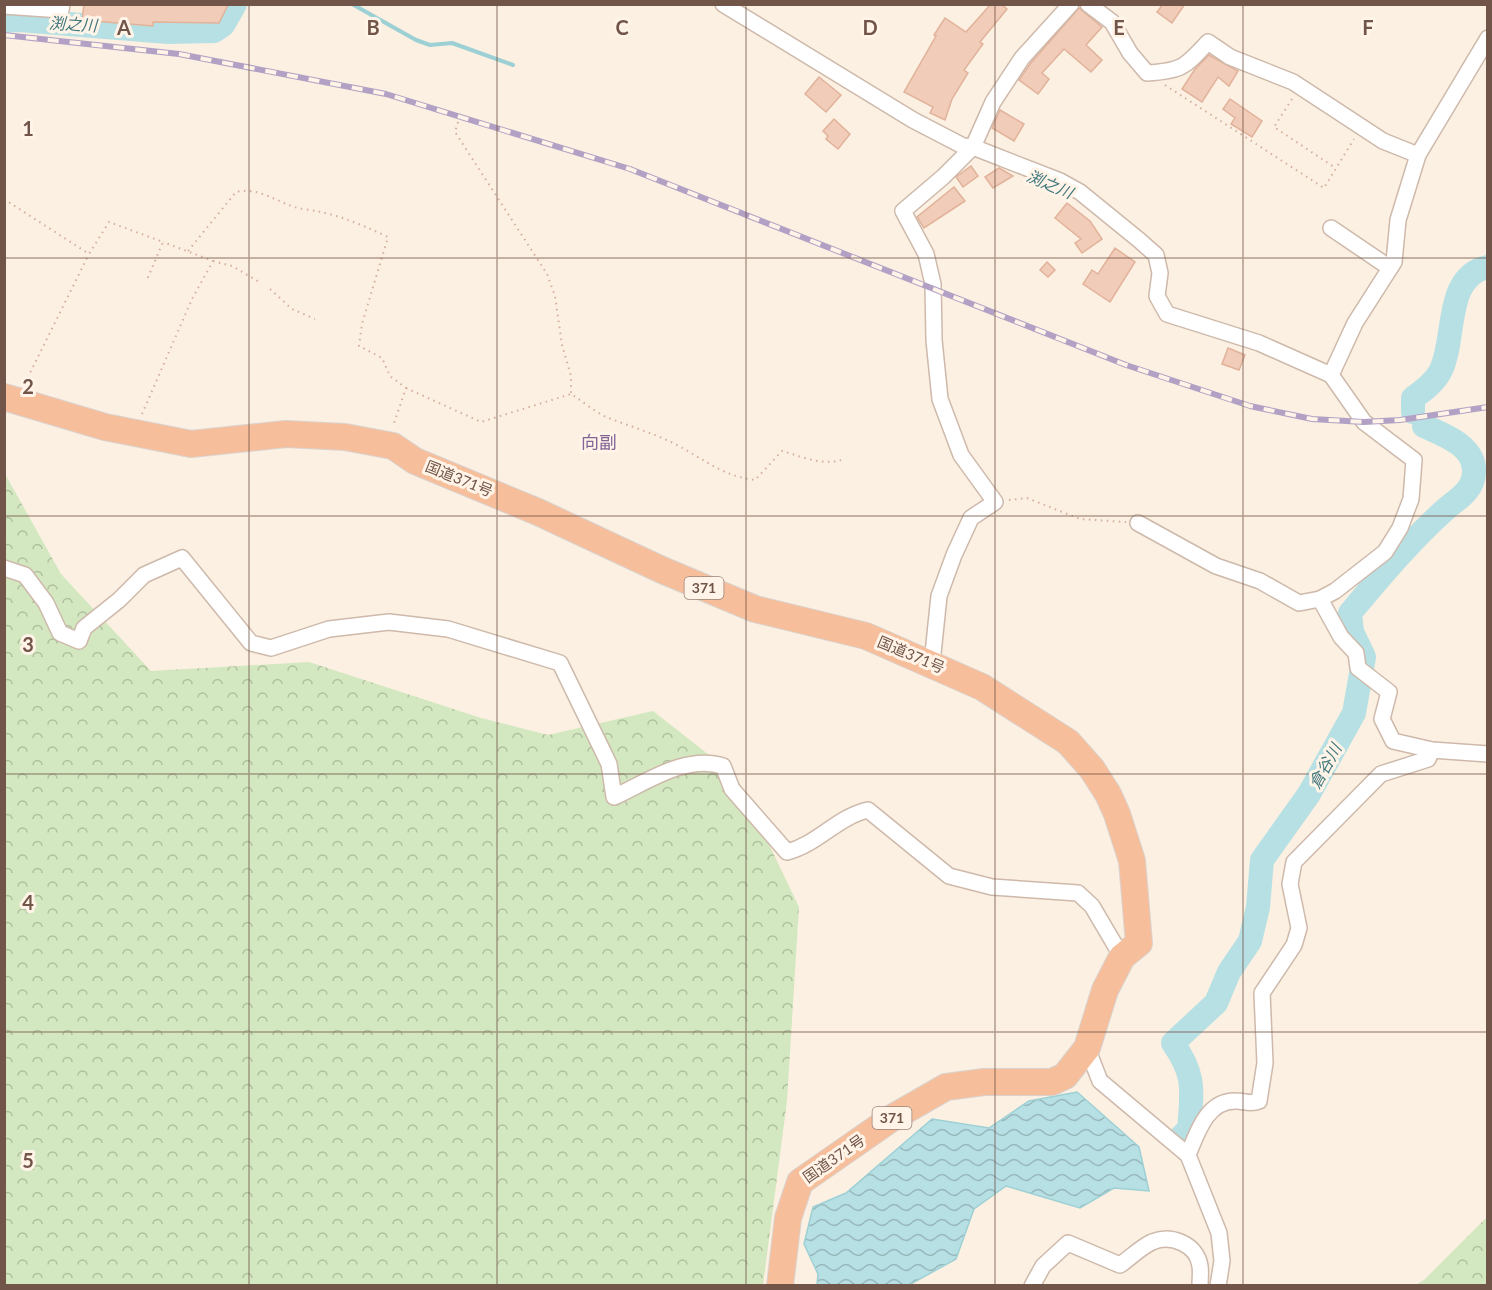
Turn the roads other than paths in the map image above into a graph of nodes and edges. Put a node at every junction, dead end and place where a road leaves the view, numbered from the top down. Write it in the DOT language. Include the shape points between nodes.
graph roads {
  1 [pos="62,4"];
  2 [pos="723,4"];
  3 [pos="1071,4"];
  4 [pos="1088,4"];
  5 [pos="4,6"];
  6 [pos="1488,38"];
  7 [pos="972,147"];
  8 [pos="1418,154"];
  9 [pos="1331,228"];
  10 [pos="1390,268"];
  11 [pos="1331,375"];
  12 [pos="10,399"];
  13 [pos="1138,523"];
  14 [pos="4,568"];
  15 [pos="1320,599"];
  16 [pos="932,663"];
  17 [pos="1432,750"];
  18 [pos="1488,754"];
  19 [pos="1122,957"];
  20 [pos="1087,1048"];
  21 [pos="1188,1155"];
  22 [pos="780,1286"];
  23 [pos="1032,1286"];
  24 [pos="1200,1286"];
  25 [pos="1218,1286"];
  1 -- 5 [label="street" via="61,10"];
  2 -- 7 [label="street" via="913,120"];
  3 -- 7 [label="street" via="1022,58 993,102"];
  4 -- 8 [label="street" via="1112,22 1147,73 1185,67 1208,42 1230,57 1300,87 1383,141"];
  6 -- 8 [label="street"];
  7 -- 11 [label="street" via="1080,192 1156,255 1160,273 1157,296 1167,314 1258,343"];
  7 -- 16 [label="street" via="903,211 926,254 933,284 940,399 962,455 994,502 971,518 954,555 939,596"];
  8 -- 10 [label="street" via="1398,220"];
  9 -- 10 [label="street"];
  10 -- 11 [label="street" via="1355,323"];
  11 -- 15 [label="street" via="1364,422 1414,460 1411,499 1385,552"];
  12 -- 16 [label="highway, 国道371号 / 371" via="137,434 191,444 286,434 345,437 393,446 415,461 755,609 866,636"];
  13 -- 15 [label="street" via="1216,566 1260,581 1299,603"];
  14 -- 19 [label="street" via="25,575 46,603 60,633 79,641 84,628 144,575 182,558 251,643 271,648 330,629 389,622 448,629 560,663 609,764 614,798 676,768 707,761 723,766 732,789 787,852 804,847 850,814 868,810 949,876 992,887 1078,893 1092,906"];
  15 -- 17 [label="street" via="1329,619 1356,653 1358,668 1389,692 1382,719 1393,741"];
  16 -- 19 [label="highway, 国道371号 / 371" via="1029,715 1068,742 1092,770 1117,814 1132,861 1139,943"];
  17 -- 18 [label="street"];
  17 -- 21 [label="street" via="1428,759 1381,774 1294,862 1290,884 1299,928 1294,945 1262,993 1265,1063 1259,1101 1253,1104 1234,1100 1214,1106"];
  19 -- 20 [label="highway, 国道371号 / 371" via="1105,990"];
  20 -- 21 [label="street" via="1100,1081"];
  20 -- 22 [label="highway, 国道371号 / 371" via="1065,1076 1052,1083 984,1082 946,1087 892,1118 800,1182 788,1218"];
  21 -- 25 [label="street" via="1219,1233 1222,1261"];
  23 -- 24 [label="street" via="1043,1266 1068,1243 1120,1265 1151,1242 1167,1238 1194,1252 1200,1265"];
}
